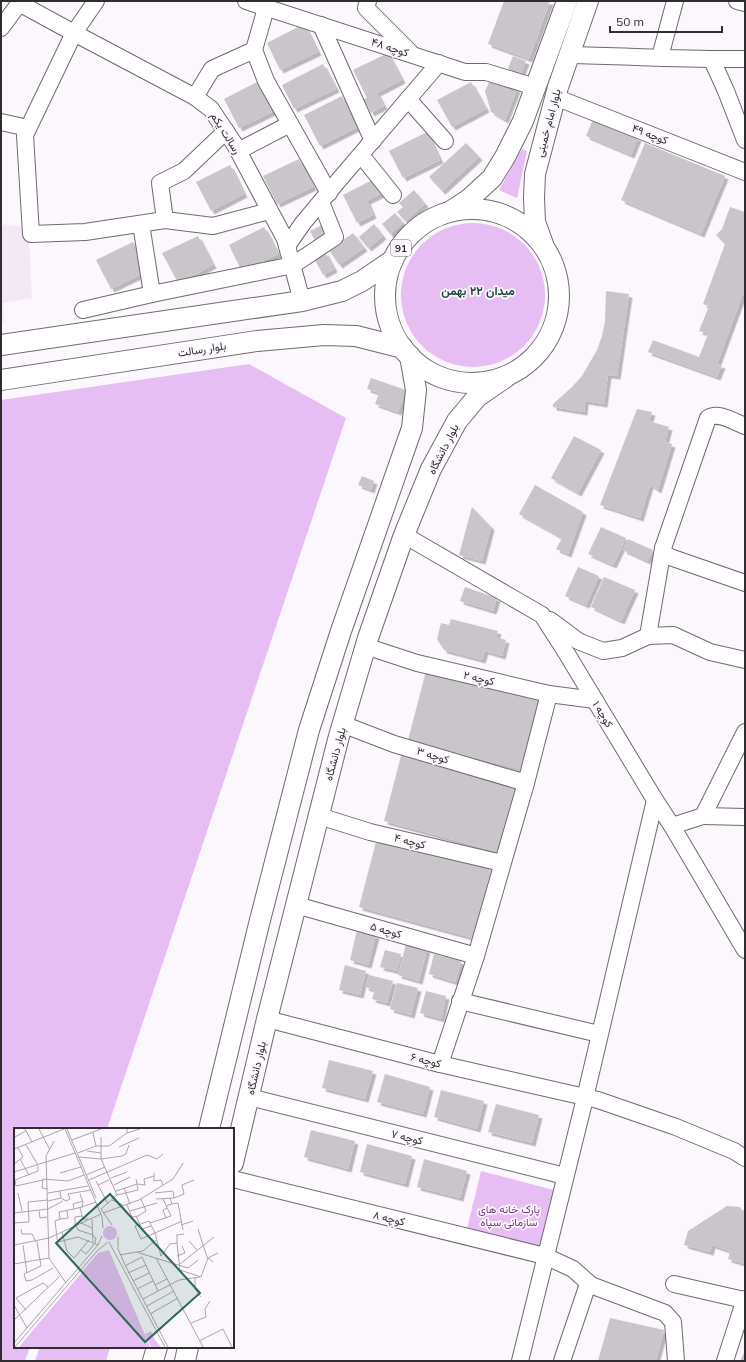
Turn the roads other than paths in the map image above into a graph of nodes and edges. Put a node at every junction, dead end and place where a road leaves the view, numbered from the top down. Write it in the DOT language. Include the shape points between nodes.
graph roads {
  1 [pos="96,1"];
  2 [pos="368,1"];
  3 [pos="567,1"];
  4 [pos="588,1"];
  5 [pos="675,1"];
  6 [pos="737,1"];
  7 [pos="20,2"];
  8 [pos="256,3"];
  9 [pos="745,3"];
  10 [pos="321,25"];
  11 [pos="1,28"];
  12 [pos="74,33"];
  13 [pos="254,50"];
  14 [pos="413,55"];
  15 [pos="569,55"];
  16 [pos="660,57"];
  17 [pos="745,59"];
  18 [pos="712,60"];
  19 [pos="439,63"];
  20 [pos="535,87"];
  21 [pos="195,97"];
  22 [pos="555,97"];
  23 [pos="408,99"];
  24 [pos="1,122"];
  25 [pos="290,124"];
  26 [pos="28,128"];
  27 [pos="226,132"];
  28 [pos="745,140"];
  29 [pos="373,141"];
  30 [pos="445,141"];
  31 [pos="238,151"];
  32 [pos="361,155"];
  33 [pos="745,172"];
  34 [pos="393,195"];
  35 [pos="325,197"];
  36 [pos="269,211"];
  37 [pos="451,211"];
  38 [pos="165,220"];
  39 [pos="141,224"];
  40 [pos="287,246"];
  41 [pos="545,247"];
  42 [pos="392,260"];
  43 [pos="293,265"];
  44 [pos="152,294"];
  45 [pos="302,301"];
  46 [pos="83,310"];
  47 [pos="1,345"];
  48 [pos="407,352"];
  49 [pos="506,377"];
  50 [pos="1,380"];
  51 [pos="745,426"];
  52 [pos="404,535"];
  53 [pos="663,548"];
  54 [pos="745,583"];
  55 [pos="542,615"];
  56 [pos="648,636"];
  57 [pos="366,646"];
  58 [pos="745,660"];
  59 [pos="550,694"];
  60 [pos="595,700"];
  61 [pos="342,724"];
  62 [pos="745,732"];
  63 [pos="526,783"];
  64 [pos="654,800"];
  65 [pos="319,816"];
  66 [pos="703,816"];
  67 [pos="745,817"];
  68 [pos="672,826"];
  69 [pos="502,864"];
  70 [pos="266,896"];
  71 [pos="296,906"];
  72 [pos="745,950"];
  73 [pos="476,956"];
  74 [pos="460,1001"];
  75 [pos="267,1019"];
  76 [pos="599,1034"];
  77 [pos="440,1064"];
  78 [pos="249,1097"];
  79 [pos="585,1098"];
  80 [pos="210,1128"];
  81 [pos="745,1158"];
  82 [pos="234,1159"];
  83 [pos="564,1176"];
  84 [pos="234,1180"];
  85 [pos="545,1256"];
  86 [pos="674,1284"];
  87 [pos="592,1286"];
  88 [pos="744,1299"];
  89 [pos="157,1348"];
  90 [pos="188,1348"];
  91 [pos="153,1361"];
  92 [pos="185,1361"];
  93 [pos="520,1361"];
  94 [pos="562,1361"];
  95 [pos="676,1361"];
  96 [pos="725,1361"];
  1 -- 12 [label="street"];
  2 -- 14 [label="street" via="366,8"];
  3 -- 20 [label="main road, بلوار امام خمینی / 91"];
  4 -- 15 [label="main road, بلوار امام خمینی / 91"];
  5 -- 16 [label="street"];
  6 -- 9 [label="street"];
  7 -- 11 [label="street"];
  7 -- 12 [label="street, رسالت یکم"];
  8 -- 10 [label="street, کوچه ۴۸"];
  8 -- 13 [label="street"];
  10 -- 14 [label="street, کوچه ۴۸"];
  10 -- 29 [label="street"];
  12 -- 21 [label="street, رسالت یکم"];
  12 -- 26 [label="street"];
  13 -- 21 [label="street" via="212,69"];
  13 -- 25 [label="street" via="266,82"];
  14 -- 19 [label="street, کوچه ۴۸"];
  15 -- 16 [label="street"];
  15 -- 22 [label="main road, بلوار امام خمینی / 91"];
  16 -- 18 [label="street"];
  17 -- 18 [label="street"];
  18 -- 28 [label="street"];
  19 -- 20 [label="street, کوچه ۴۸" via="465,72 486,72"];
  19 -- 23 [label="street"];
  20 -- 37 [label="main road, بلوار امام خمینی / 91" via="523,121 492,178 468,200"];
  21 -- 27 [label="street, رسالت یکم" via="211,109"];
  22 -- 33 [label="street, کوچه ۴۹"];
  22 -- 41 [label="main road, بلوار امام خمینی / 91" via="535,174 536,222"];
  23 -- 29 [label="street"];
  23 -- 30 [label="street"];
  24 -- 26 [label="street"];
  25 -- 31 [label="street"];
  25 -- 35 [label="street"];
  26 -- 39 [label="street" via="25,135 31,234 86,232"];
  27 -- 31 [label="street, رسالت یکم"];
  27 -- 38 [label="street" via="184,171 160,183"];
  29 -- 32 [label="street"];
  31 -- 36 [label="street, رسالت یکم"];
  32 -- 34 [label="street"];
  32 -- 35 [label="street"];
  35 -- 40 [label="street"];
  35 -- 43 [label="street" via="335,237"];
  36 -- 38 [label="street" via="213,226"];
  36 -- 40 [label="street, رسالت یکم"];
  37 -- 41 [label="main road, 91" via="478,209 503,214 525,228"];
  37 -- 42 [label="main road, 91" via="428,221 408,238"];
  38 -- 39 [label="street"];
  39 -- 44 [label="street"];
  40 -- 43 [label="street, رسالت یکم"];
  41 -- 49 [label="main road, 91" via="555,270 560,295 556,321 545,345 528,363"];
  42 -- 45 [label="main road, 91" via="362,281 342,291"];
  42 -- 48 [label="main road, 91" via="386,284 386,312 394,335"];
  43 -- 44 [label="street"];
  43 -- 45 [label="street, رسالت یکم"];
  44 -- 46 [label="street"];
  45 -- 47 [label="main road, 91"];
  48 -- 49 [label="main road, 91" via="431,374 455,382 480,384"];
  48 -- 50 [label="main road, بلوار رسالت / 91" via="356,336 324,335 257,341"];
  48 -- 70 [label="main road" via="416,390 412,428 309,730"];
  49 -- 52 [label="main road, بلوار دانشگاه" via="477,397 457,421 432,469"];
  51 -- 53 [label="street" via="719,415 708,418"];
  52 -- 55 [label="street, کوچه ۱"];
  52 -- 57 [label="main road, بلوار دانشگاه"];
  53 -- 54 [label="street" via="664,553 670,557"];
  53 -- 56 [label="street"];
  55 -- 56 [label="street" via="578,641 603,651 622,648"];
  55 -- 60 [label="street, کوچه ۱"];
  56 -- 58 [label="street" via="673,635 710,652"];
  57 -- 59 [label="street, کوچه ۲" via="417,663"];
  57 -- 61 [label="main road, بلوار دانشگاه"];
  59 -- 60 [label="street, کوچه ۲"];
  59 -- 63 [label="street"];
  60 -- 64 [label="street, کوچه ۱"];
  61 -- 63 [label="street, کوچه ۳" via="394,744"];
  61 -- 65 [label="main road, بلوار دانشگاه"];
  62 -- 66 [label="street"];
  63 -- 69 [label="street"];
  64 -- 68 [label="street, کوچه ۱"];
  64 -- 76 [label="street"];
  65 -- 69 [label="street, کوچه ۴" via="370,832"];
  65 -- 71 [label="main road, بلوار دانشگاه"];
  66 -- 67 [label="street"];
  66 -- 68 [label="street"];
  68 -- 72 [label="street, کوچه ۱"];
  69 -- 73 [label="street"];
  70 -- 71 [label="main road"];
  70 -- 80 [label="main road"];
  71 -- 73 [label="street, کوچه ۵"];
  71 -- 75 [label="main road, بلوار دانشگاه"];
  73 -- 74 [label="street"];
  74 -- 76 [label="street"];
  74 -- 77 [label="street"];
  75 -- 77 [label="street, کوچه ۶"];
  75 -- 78 [label="main road, بلوار دانشگاه"];
  76 -- 79 [label="street"];
  77 -- 79 [label="street, کوچه ۶"];
  78 -- 82 [label="main road, بلوار دانشگاه"];
  78 -- 83 [label="street, کوچه ۷"];
  79 -- 81 [label="street, کوچه ۶" via="676,1127"];
  79 -- 83 [label="street"];
  83 -- 85 [label="street"];
  84 -- 85 [label="street, کوچه ۸"];
  85 -- 87 [label="street, کوچه ۸" via="573,1269"];
  85 -- 93 [label="street"];
  86 -- 88 [label="street"];
  87 -- 94 [label="street" via="588,1284"];
  87 -- 95 [label="street" via="665,1313 674,1322"];
  88 -- 96 [label="street"];
  89 -- 91 [label="main road"];
  90 -- 92 [label="main road"];
}
